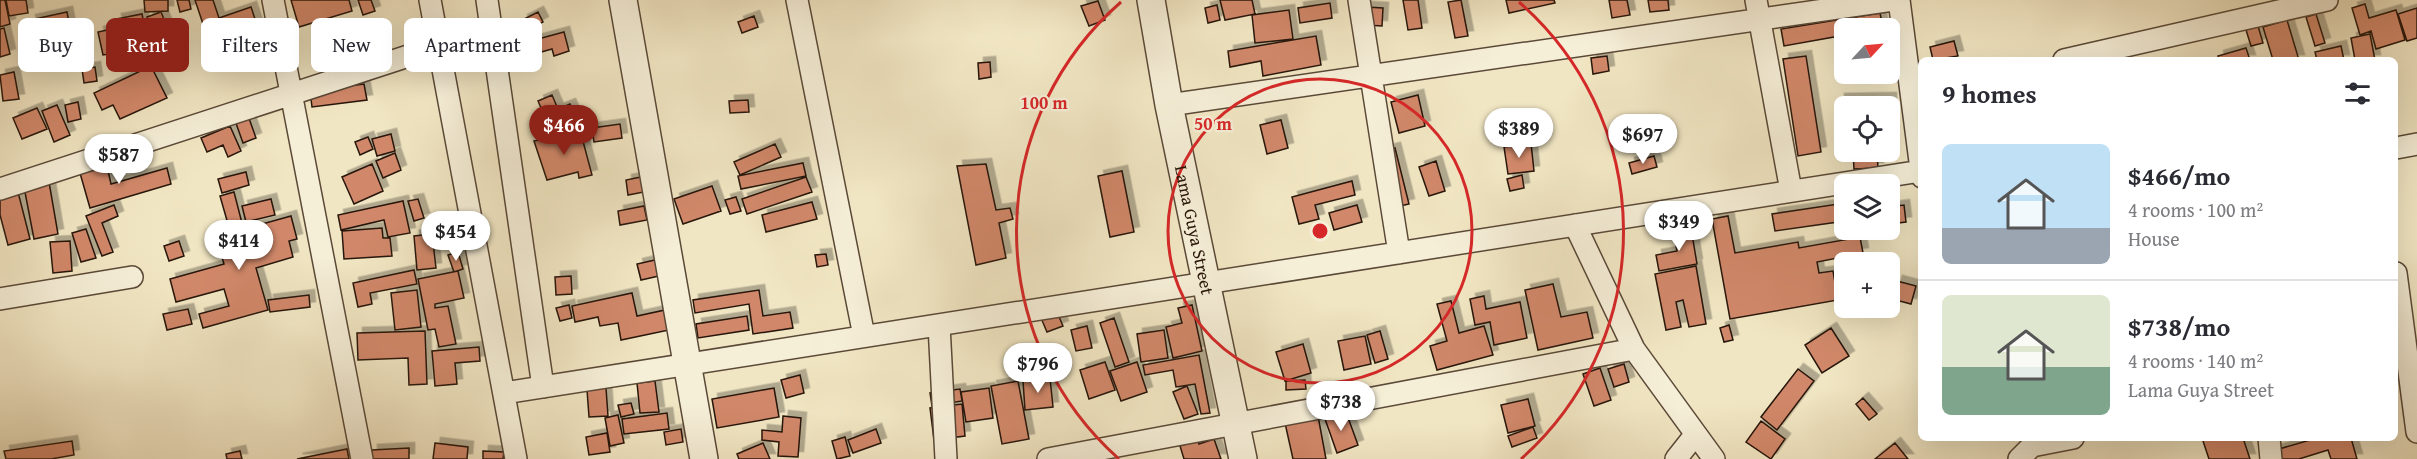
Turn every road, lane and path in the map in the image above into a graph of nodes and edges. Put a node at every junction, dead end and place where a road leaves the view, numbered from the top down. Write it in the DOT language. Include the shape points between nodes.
graph roads {
  1 [pos="273,0"];
  2 [pos="430,0"];
  3 [pos="487,0"];
  4 [pos="623,0"];
  5 [pos="797,0"];
  6 [pos="1151,0"];
  7 [pos="1359,0"];
  8 [pos="1893,0"];
  9 [pos="1899,0"];
  10 [pos="2327,0"];
  11 [pos="1758,10"];
  12 [pos="434,18"];
  13 [pos="404,57"];
  14 [pos="2077,57"];
  15 [pos="444,72"];
  16 [pos="1370,77"];
  17 [pos="291,93"];
  18 [pos="1916,94"];
  19 [pos="1169,105"];
  20 [pos="1918,126"];
  21 [pos="2417,144"];
  22 [pos="2398,148"];
  23 [pos="1918,174"];
  24 [pos="0,189"];
  25 [pos="1791,191"];
  26 [pos="1575,225"];
  27 [pos="1399,253"];
  28 [pos="132,277"];
  29 [pos="1207,283"];
  30 [pos="2398,288"];
  31 [pos="0,299"];
  32 [pos="939,325"];
  33 [pos="864,336"];
  34 [pos="1635,349"];
  35 [pos="688,364"];
  36 [pos="543,387"];
  37 [pos="504,393"];
  38 [pos="1237,424"];
  39 [pos="2417,432"];
  40 [pos="1695,435"];
  41 [pos="2063,441"];
  42 [pos="2269,441"];
  43 [pos="2030,451"];
  44 [pos="1711,456"];
  45 [pos="362,459"];
  46 [pos="516,459"];
  47 [pos="704,459"];
  48 [pos="946,459"];
  49 [pos="1048,459"];
  50 [pos="1243,459"];
  51 [pos="1676,459"];
  52 [pos="2271,459"];
  1 -- 17 [label="street"];
  2 -- 12 [label="street"];
  3 -- 36 [label="street"];
  4 -- 35 [label="street"];
  5 -- 33 [label="street"];
  6 -- 19 [label="street, Lama Guya Street"];
  7 -- 16 [label="street"];
  8 -- 11 [label="street"];
  9 -- 18 [label="street"];
  10 -- 14 [label="street"];
  11 -- 16 [label="street"];
  11 -- 25 [label="street"];
  13 -- 17 [label="street"];
  15 -- 37 [label="street"];
  16 -- 19 [label="street"];
  16 -- 27 [label="street"];
  17 -- 24 [label="street"];
  17 -- 45 [label="street"];
  18 -- 20 [label="street"];
  19 -- 29 [label="street, Lama Guya Street"];
  21 -- 22 [label="street"];
  23 -- 25 [label="street"];
  25 -- 26 [label="street"];
  26 -- 27 [label="street"];
  26 -- 34 [label="street"];
  27 -- 29 [label="street"];
  28 -- 31 [label="street"];
  29 -- 32 [label="street"];
  29 -- 38 [label="street, Lama Guya Street"];
  30 -- 39 [label="street"];
  32 -- 33 [label="street"];
  32 -- 48 [label="street"];
  33 -- 35 [label="street"];
  34 -- 38 [label="street"];
  34 -- 40 [label="street"];
  35 -- 36 [label="street"];
  35 -- 47 [label="street"];
  36 -- 37 [label="street"];
  37 -- 46 [label="street"];
  38 -- 49 [label="street"];
  38 -- 50 [label="street, Lama Guya Street"];
  40 -- 44 [label="street"];
  40 -- 51 [label="street"];
  41 -- 43 [label="street"];
  42 -- 52 [label="street"];
}
